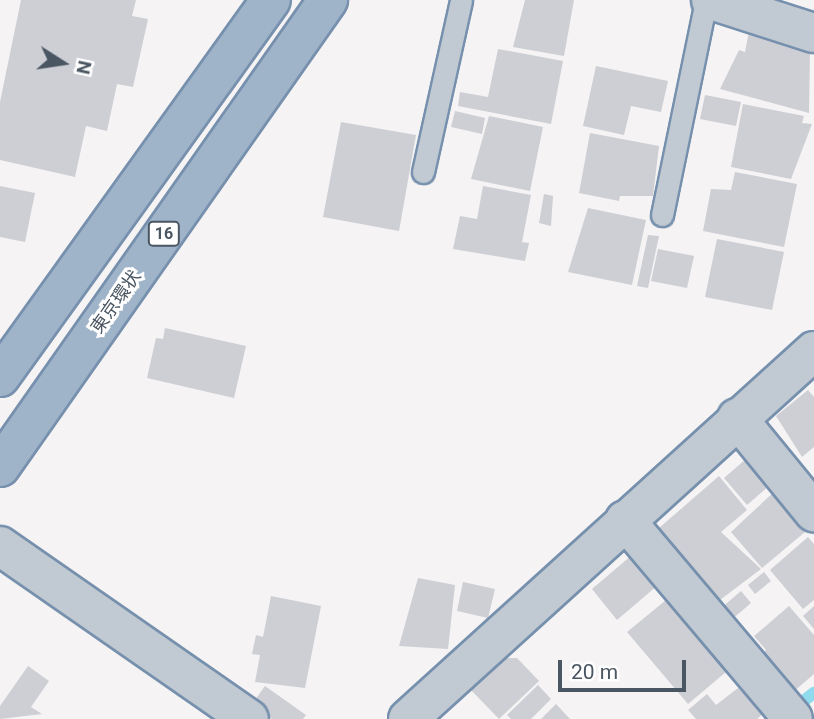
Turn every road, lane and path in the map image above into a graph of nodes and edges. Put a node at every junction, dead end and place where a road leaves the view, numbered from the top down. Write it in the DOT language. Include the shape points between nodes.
graph roads {
  1 [pos="271,0"];
  2 [pos="328,0"];
  3 [pos="461,0"];
  4 [pos="708,0"];
  5 [pos="814,33"];
  6 [pos="423,172"];
  7 [pos="662,215"];
  8 [pos="814,351"];
  9 [pos="0,377"];
  10 [pos="737,418"];
  11 [pos="0,467"];
  12 [pos="814,512"];
  13 [pos="625,520"];
  14 [pos="0,546"];
  15 [pos="789,714"];
  16 [pos="249,719"];
  17 [pos="408,719"];
  1 -- 9 [label="highway"];
  2 -- 11 [label="highway, 東京環状 / 16"];
  3 -- 6 [label="lane"];
  4 -- 5 [label="street"];
  4 -- 7 [label="lane"];
  8 -- 10 [label="street"];
  10 -- 12 [label="street"];
  10 -- 13 [label="street"];
  13 -- 15 [label="street"];
  13 -- 17 [label="street"];
  14 -- 16 [label="street"];
}
